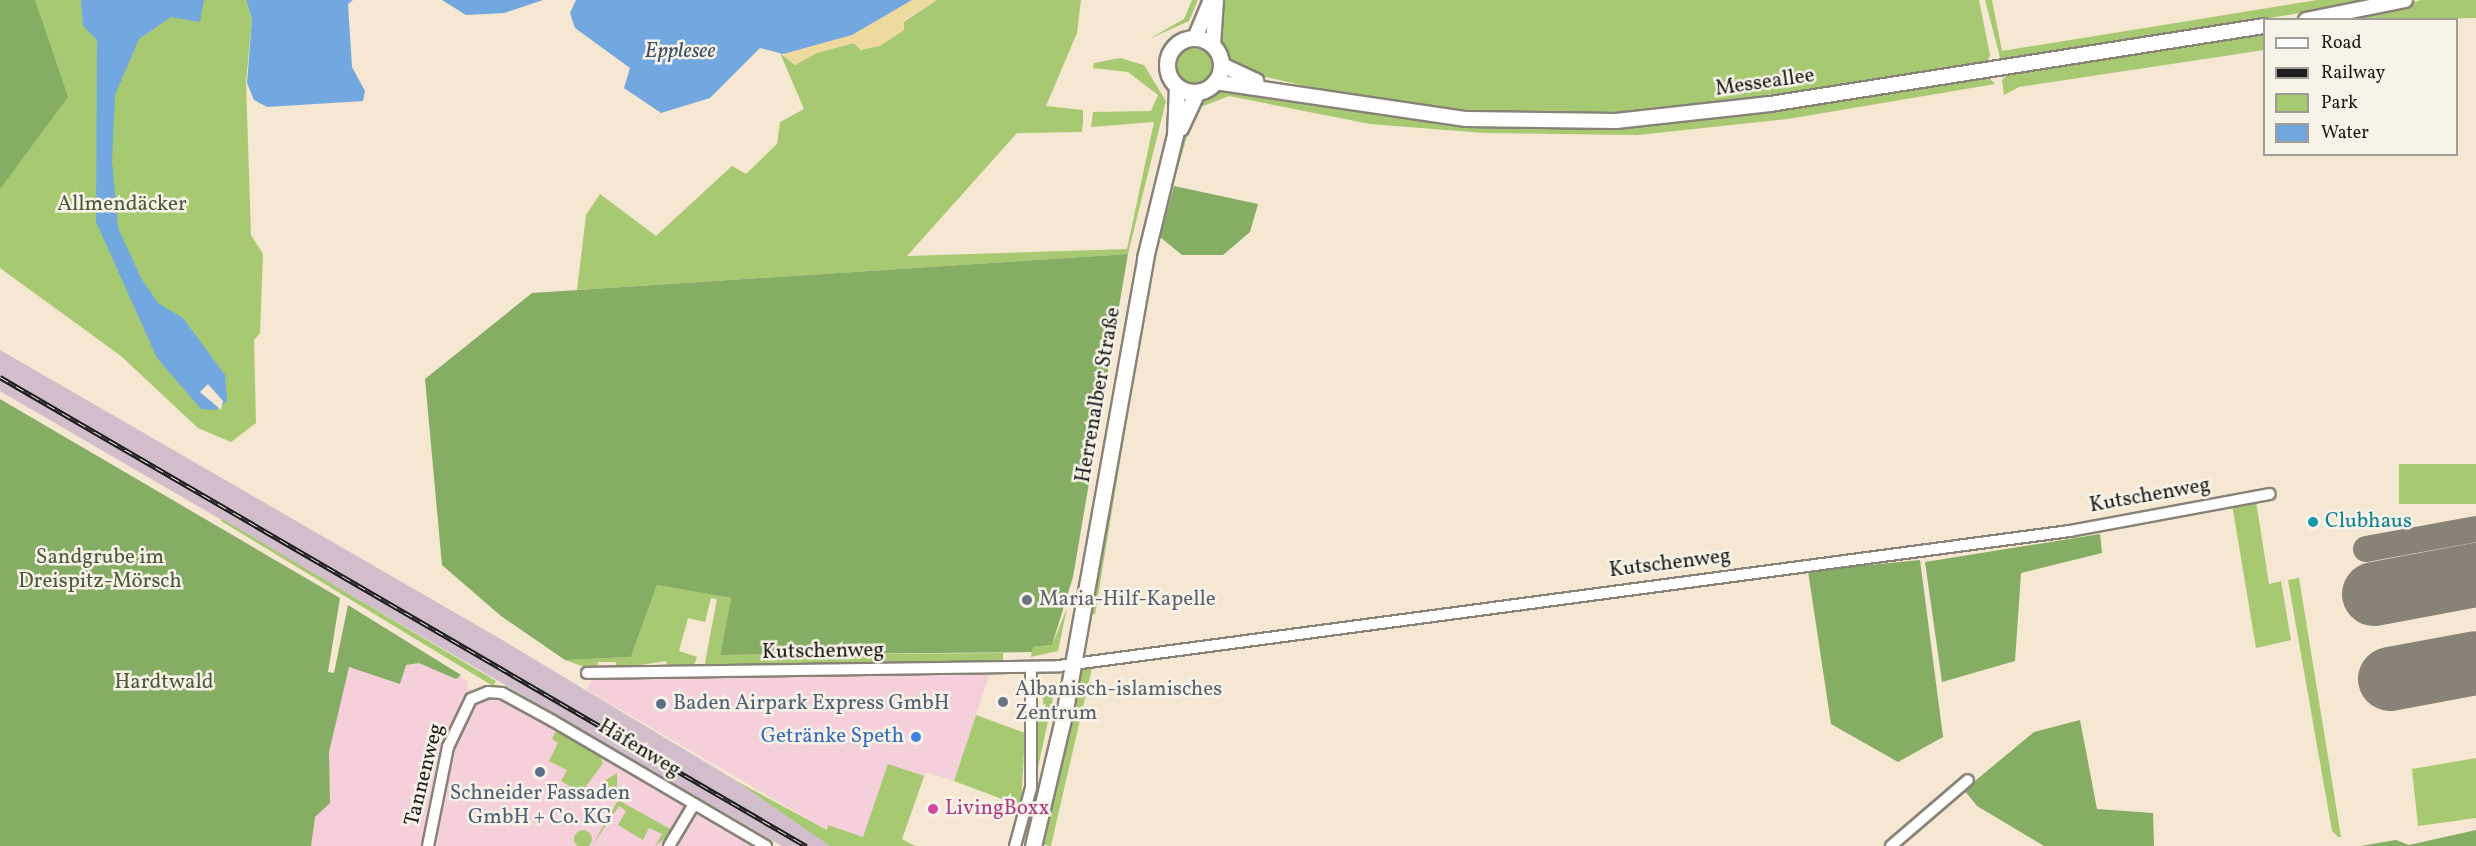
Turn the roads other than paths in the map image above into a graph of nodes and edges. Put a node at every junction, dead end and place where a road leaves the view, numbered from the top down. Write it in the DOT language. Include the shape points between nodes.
graph roads {
  1 [pos="1211,0"];
  2 [pos="1216,0"];
  3 [pos="2404,0"];
  4 [pos="2316,18"];
  5 [pos="2263,26"];
  6 [pos="1195,38"];
  7 [pos="1213,45"];
  8 [pos="1221,65"];
  9 [pos="1215,82"];
  10 [pos="1177,87"];
  11 [pos="1270,87"];
  12 [pos="1197,93"];
  13 [pos="1175,135"];
  14 [pos="2270,494"];
  15 [pos="1066,665"];
  16 [pos="1031,667"];
  17 [pos="587,673"];
  18 [pos="488,692"];
  19 [pos="1968,780"];
  20 [pos="694,804"];
  21 [pos="428,846"];
  22 [pos="669,846"];
  23 [pos="766,846"];
  24 [pos="1015,846"];
  25 [pos="1033,846"];
  26 [pos="1891,846"];
  1 -- 6 [label="street"];
  2 -- 7 [label="street"];
  3 -- 4 [label="street"];
  5 -- 11 [label="street, Messeallee" via="1770,104 1616,121 1455,118"];
  6 -- 7 [label="main road"];
  6 -- 10 [label="main road" via="1181,40 1168,56 1167,71"];
  7 -- 8 [label="main road"];
  8 -- 9 [label="main road"];
  8 -- 11 [label="street, Messeallee"];
  9 -- 11 [label="street, Messeallee"];
  9 -- 12 [label="main road"];
  10 -- 12 [label="main road"];
  10 -- 13 [label="main road, Herrenalber Straße"];
  12 -- 13 [label="main road, Herrenalber Straße"];
  13 -- 15 [label="main road, Herrenalber Straße" via="1145,258"];
  14 -- 15 [label="street, Kutschenweg" via="2070,531"];
  15 -- 16 [label="street, Kutschenweg"];
  15 -- 25 [label="main road, Herrenalber Straße"];
  16 -- 17 [label="street, Kutschenweg"];
  16 -- 24 [label="street" via="1031,788"];
  18 -- 20 [label="street, Häfenweg" via="513,699"];
  18 -- 21 [label="street, Tannenweg" via="471,699 448,747"];
  19 -- 26 [label="street"];
  20 -- 22 [label="street"];
  20 -- 23 [label="street, Häfenweg"];
}
